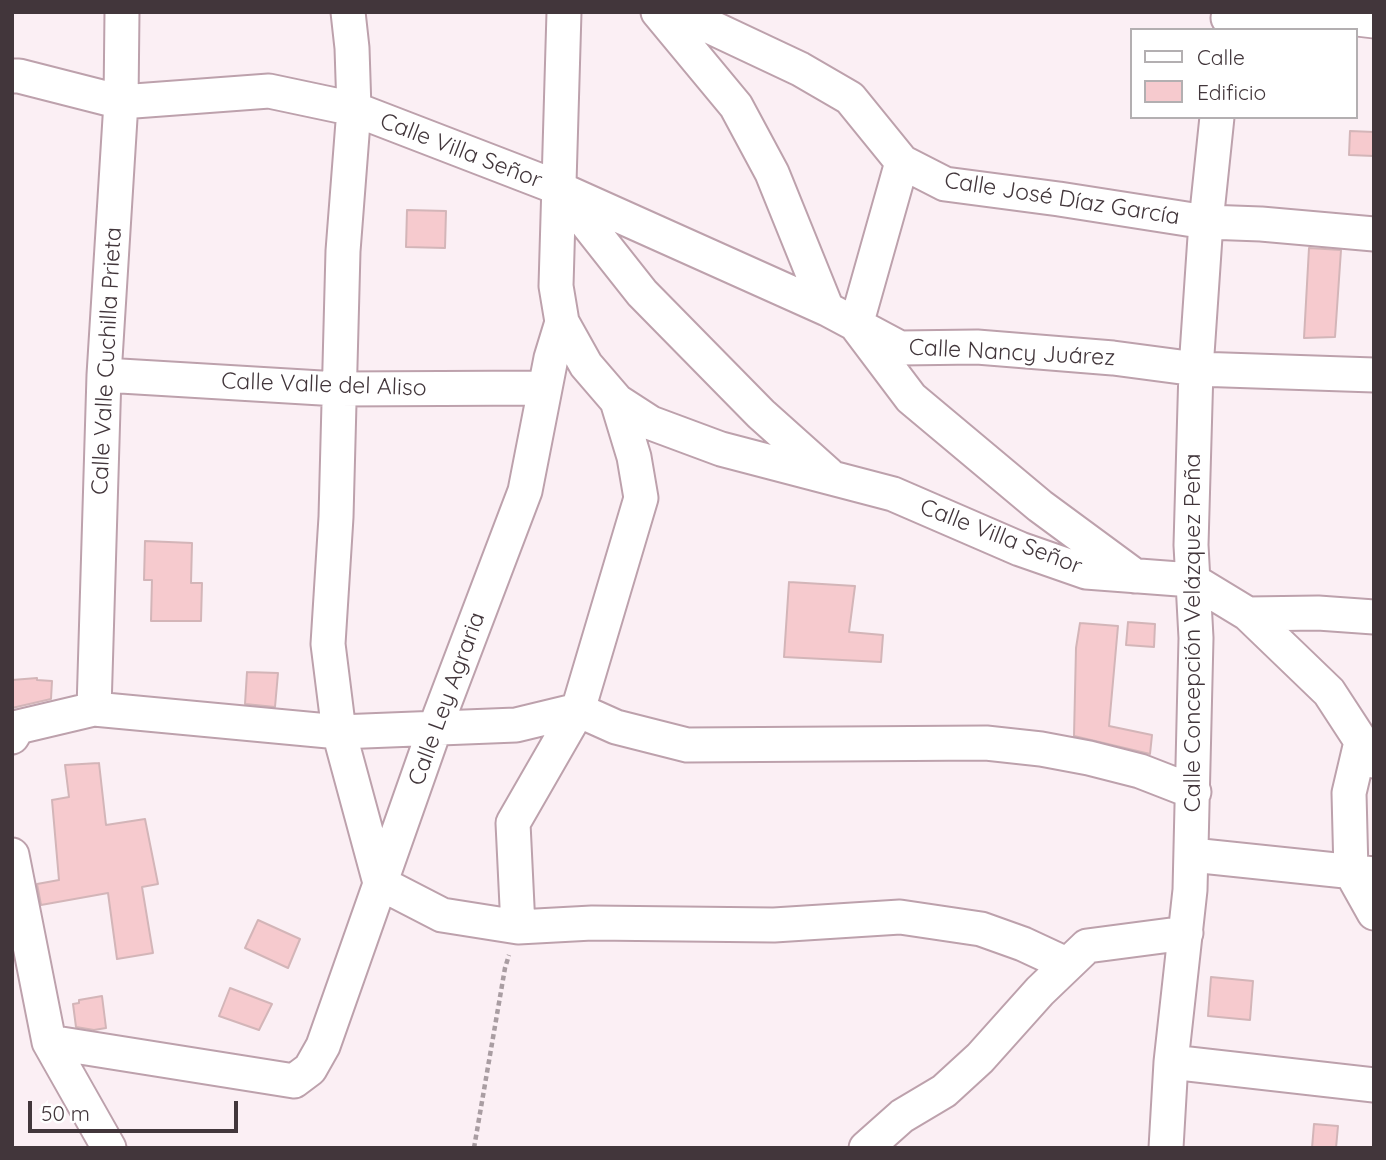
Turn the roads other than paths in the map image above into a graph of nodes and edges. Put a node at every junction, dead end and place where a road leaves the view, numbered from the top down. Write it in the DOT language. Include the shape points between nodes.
graph roads {
  1 [pos="122,12"];
  2 [pos="348,12"];
  3 [pos="564,12"];
  4 [pos="657,12"];
  5 [pos="679,12"];
  6 [pos="1227,20"];
  7 [pos="1374,21"];
  8 [pos="12,76"];
  9 [pos="121,102"];
  10 [pos="354,109"];
  11 [pos="1217,119"];
  12 [pos="902,162"];
  13 [pos="559,188"];
  14 [pos="1206,222"];
  15 [pos="1374,234"];
  16 [pos="827,309"];
  17 [pos="562,322"];
  18 [pos="856,325"];
  19 [pos="1196,369"];
  20 [pos="104,375"];
  21 [pos="1374,375"];
  22 [pos="545,388"];
  23 [pos="338,389"];
  24 [pos="617,401"];
  25 [pos="832,478"];
  26 [pos="1137,577"];
  27 [pos="1192,580"];
  28 [pos="1248,614"];
  29 [pos="1374,617"];
  30 [pos="94,709"];
  31 [pos="578,710"];
  32 [pos="435,727"];
  33 [pos="339,732"];
  34 [pos="12,737"];
  35 [pos="1367,752"];
  36 [pos="1194,792"];
  37 [pos="12,855"];
  38 [pos="1192,855"];
  39 [pos="1363,873"];
  40 [pos="380,883"];
  41 [pos="1374,913"];
  42 [pos="518,927"];
  43 [pos="1186,933"];
  44 [pos="1066,964"];
  45 [pos="49,1042"];
  46 [pos="1171,1062"];
  47 [pos="1374,1086"];
  48 [pos="109,1148"];
  49 [pos="866,1148"];
  50 [pos="1166,1148"];
  1 -- 9 [label="street, Calle Valle Cuchilla Prieta"];
  2 -- 10 [label="street"];
  3 -- 13 [label="street"];
  4 -- 16 [label="street" via="736,106 772,173"];
  5 -- 12 [label="street, Calle José Díaz García" via="850,98"];
  6 -- 7 [label="street"];
  8 -- 9 [label="street, Calle Villa Señor"];
  9 -- 10 [label="street, Calle Villa Señor" via="269,91"];
  9 -- 20 [label="street, Calle Valle Cuchilla Prieta"];
  10 -- 13 [label="street, Calle Villa Señor"];
  10 -- 23 [label="street"];
  11 -- 14 [label="street, Calle Concepción Velázquez Peña"];
  12 -- 14 [label="street, Calle José Díaz García" via="945,184"];
  12 -- 18 [label="street"];
  13 -- 16 [label="street, Calle Nancy Juárez"];
  13 -- 17 [label="street" via="556,286"];
  13 -- 25 [label="street, Calle Villa Señor" via="642,293 761,414"];
  14 -- 15 [label="street, Calle José Díaz García"];
  14 -- 19 [label="street, Calle Concepción Velázquez Peña"];
  16 -- 18 [label="street, Calle Nancy Juárez"];
  17 -- 22 [label="street, Calle Ley Agraria"];
  17 -- 24 [label="street, Calle Villa Señor" via="586,365"];
  18 -- 19 [label="street, Calle Nancy Juárez" via="900,348 977,347"];
  18 -- 26 [label="street" via="911,398 1040,506"];
  19 -- 21 [label="street, Calle Nancy Juárez"];
  19 -- 27 [label="street, Calle Concepción Velázquez Peña"];
  20 -- 23 [label="street, Calle Valle del Aliso"];
  20 -- 30 [label="street, Calle Valle Cuchilla Prieta"];
  22 -- 23 [label="street, Calle Valle del Aliso"];
  22 -- 32 [label="street, Calle Ley Agraria" via="525,491"];
  23 -- 33 [label="street" via="328,645"];
  24 -- 25 [label="street, Calle Villa Señor" via="651,423 721,449"];
  24 -- 31 [label="street" via="642,498"];
  25 -- 26 [label="street, Calle Villa Señor" via="893,494 1086,572"];
  26 -- 27 [label="street, Calle Villa Señor"];
  27 -- 28 [label="street, Calle Villa Señor"];
  27 -- 36 [label="street, Calle Concepción Velázquez Peña"];
  28 -- 29 [label="street"];
  28 -- 35 [label="street, Calle Villa Señor" via="1329,692"];
  30 -- 33 [label="street"];
  30 -- 34 [label="street" via="18,727"];
  31 -- 32 [label="street" via="516,725"];
  31 -- 36 [label="street" via="616,727 687,745 986,743 1041,749 1140,771"];
  31 -- 42 [label="street" via="513,823"];
  32 -- 33 [label="street"];
  32 -- 40 [label="street, Calle Ley Agraria"];
  33 -- 40 [label="street"];
  35 -- 39 [label="street" via="1349,793"];
  36 -- 38 [label="street, Calle Concepción Velázquez Peña"];
  37 -- 45 [label="street"];
  38 -- 39 [label="street"];
  38 -- 43 [label="street, Calle Concepción Velázquez Peña"];
  39 -- 41 [label="street"];
  40 -- 42 [label="street" via="442,915"];
  40 -- 45 [label="street, Calle Ley Agraria" via="323,1046 310,1069 294,1081"];
  42 -- 44 [label="street" via="774,925 900,917 981,929"];
  43 -- 44 [label="street" via="1087,946"];
  43 -- 46 [label="street, Calle Concepción Velázquez Peña"];
  44 -- 49 [label="street" via="980,1058 944,1091 902,1116"];
  45 -- 48 [label="street"];
  46 -- 47 [label="street"];
  46 -- 50 [label="street, Calle Concepción Velázquez Peña"];
}
